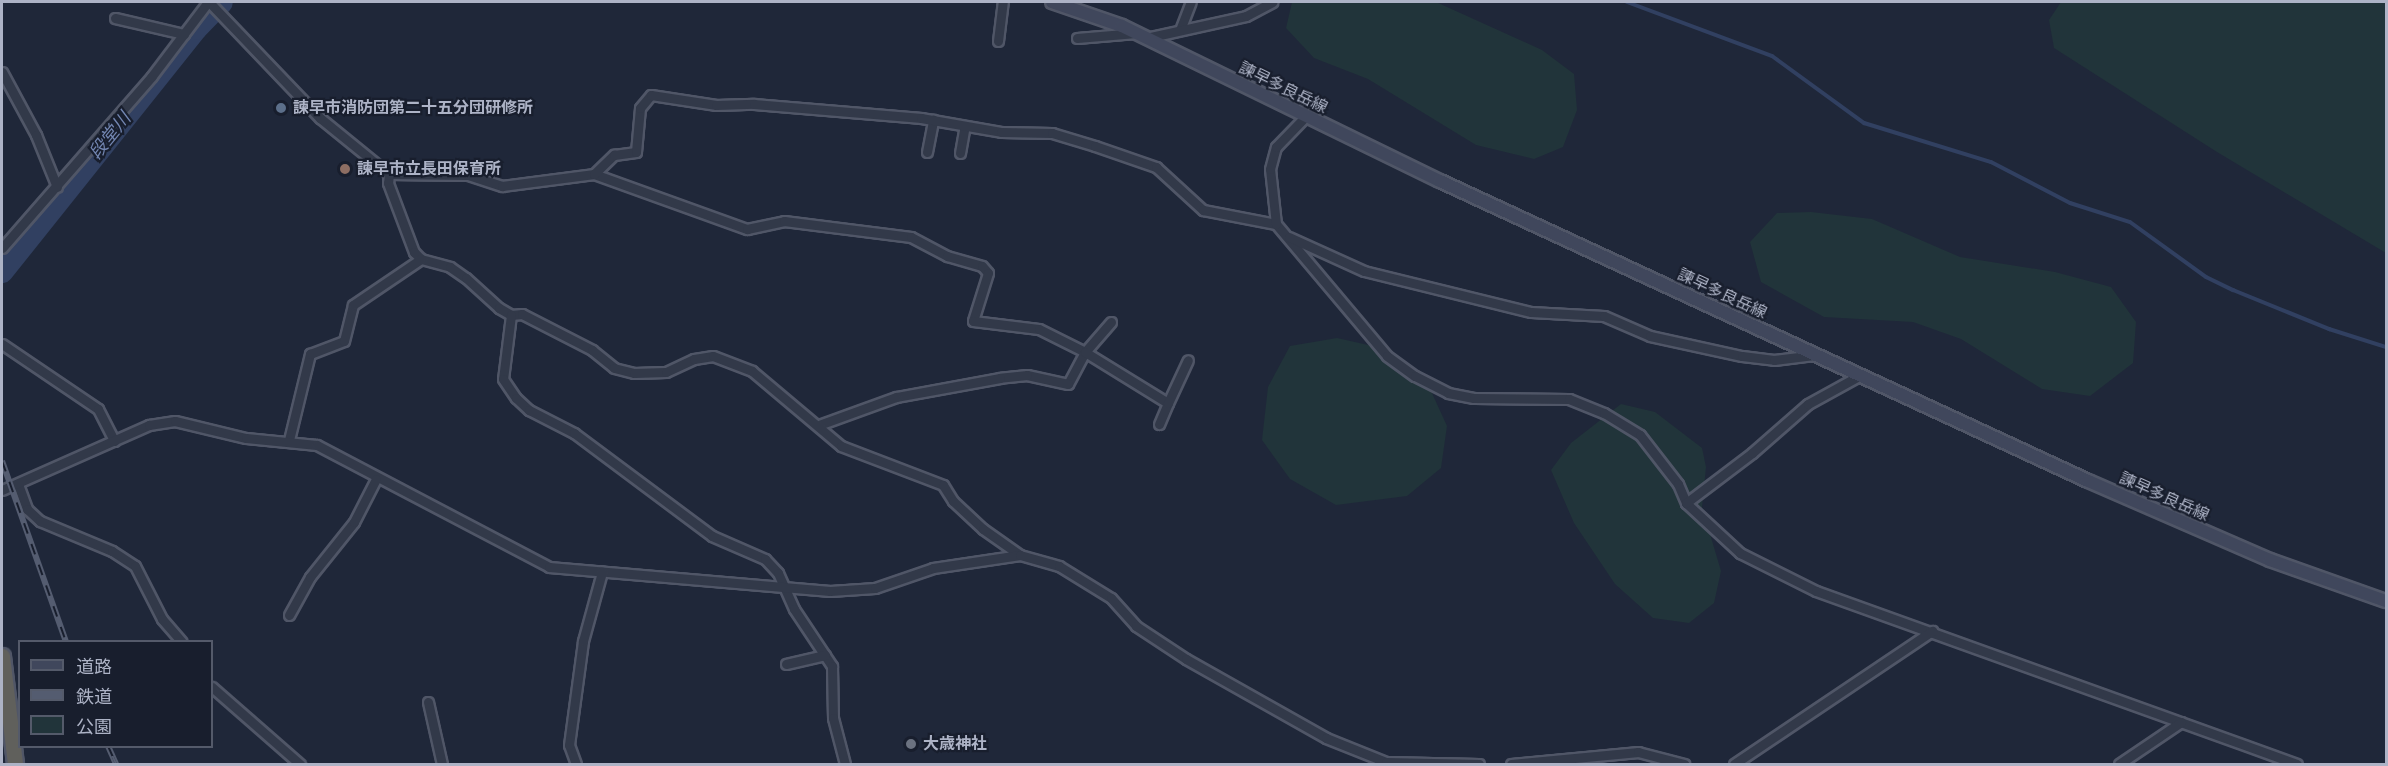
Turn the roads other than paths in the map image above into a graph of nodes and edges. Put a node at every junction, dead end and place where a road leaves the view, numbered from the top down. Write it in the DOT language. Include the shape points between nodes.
graph roads {
  1 [pos="208,2"];
  2 [pos="1003,2"];
  3 [pos="1052,2"];
  4 [pos="1191,2"];
  5 [pos="1272,2"];
  6 [pos="116,18"];
  7 [pos="1180,30"];
  8 [pos="184,34"];
  9 [pos="1141,36"];
  10 [pos="1077,38"];
  11 [pos="998,41"];
  12 [pos="2,72"];
  13 [pos="1305,117"];
  14 [pos="933,120"];
  15 [pos="965,126"];
  16 [pos="927,152"];
  17 [pos="960,153"];
  18 [pos="389,174"];
  19 [pos="594,174"];
  20 [pos="57,187"];
  21 [pos="1276,224"];
  22 [pos="1287,236"];
  23 [pos="2,248"];
  24 [pos="421,259"];
  25 [pos="511,315"];
  26 [pos="1111,322"];
  27 [pos="2,344"];
  28 [pos="1085,352"];
  29 [pos="1812,354"];
  30 [pos="1188,360"];
  31 [pos="1859,376"];
  32 [pos="1168,403"];
  33 [pos="819,424"];
  34 [pos="1160,424"];
  35 [pos="114,441"];
  36 [pos="288,441"];
  37 [pos="376,479"];
  38 [pos="18,484"];
  39 [pos="2,490"];
  40 [pos="1686,503"];
  41 [pos="1020,555"];
  42 [pos="602,572"];
  43 [pos="787,588"];
  44 [pos="2386,601"];
  45 [pos="290,615"];
  46 [pos="1932,631"];
  47 [pos="180,640"];
  48 [pos="2,656"];
  49 [pos="825,656"];
  50 [pos="786,664"];
  51 [pos="213,688"];
  52 [pos="428,702"];
  53 [pos="2181,722"];
  54 [pos="15,765"];
  55 [pos="300,765"];
  56 [pos="442,765"];
  57 [pos="576,765"];
  58 [pos="845,765"];
  59 [pos="1479,765"];
  60 [pos="1511,765"];
  61 [pos="1684,765"];
  62 [pos="1734,765"];
  63 [pos="2119,765"];
  64 [pos="2297,765"];
  1 -- 8 [label="street"];
  1 -- 18 [label="street" via="320,118"];
  2 -- 11 [label="street"];
  3 -- 9 [label="main road, 諫早多良岳線" via="1080,9"];
  4 -- 7 [label="street"];
  5 -- 7 [label="street" via="1246,16"];
  6 -- 8 [label="street"];
  7 -- 9 [label="street"];
  8 -- 20 [label="street"];
  9 -- 10 [label="street"];
  9 -- 13 [label="main road, 諫早多良岳線"];
  12 -- 20 [label="street" via="36,135"];
  13 -- 21 [label="street" via="1276,147 1270,169"];
  13 -- 29 [label="main road, 諫早多良岳線"];
  14 -- 15 [label="street"];
  14 -- 16 [label="street"];
  14 -- 19 [label="street" via="754,104 717,105 651,95 640,108 636,152 614,155"];
  15 -- 17 [label="street"];
  15 -- 21 [label="street" via="1001,132 1053,133 1095,146 1156,167 1203,210"];
  18 -- 19 [label="street" via="468,175 502,186"];
  18 -- 24 [label="street" via="388,183 410,242"];
  19 -- 28 [label="street" via="747,229 784,221 911,237 947,256 982,266 988,273 973,321 1039,329"];
  20 -- 23 [label="street"];
  21 -- 22 [label="street"];
  22 -- 29 [label="street" via="1364,271 1531,312 1604,316 1650,336 1742,356 1774,360"];
  22 -- 40 [label="street" via="1387,356 1415,376 1448,393 1474,398 1569,399 1604,413 1640,435 1678,484"];
  24 -- 25 [label="street" via="458,272"];
  24 -- 36 [label="street" via="353,305 344,341 310,354"];
  25 -- 33 [label="street" via="522,314 592,350 614,368 634,373 666,372 694,359 713,356 752,370"];
  25 -- 43 [label="street" via="503,379 516,399 574,433 711,536 765,559"];
  26 -- 28 [label="street"];
  27 -- 35 [label="street" via="98,409"];
  28 -- 32 [label="street"];
  28 -- 33 [label="street" via="1068,384 1027,375 990,380 896,397"];
  29 -- 31 [label="main road, 諫早多良岳線"];
  30 -- 32 [label="street"];
  31 -- 40 [label="street" via="1808,404"];
  31 -- 44 [label="main road, 諫早多良岳線" via="2209,535"];
  32 -- 34 [label="street"];
  33 -- 41 [label="street" via="841,446 943,485 953,501 983,529"];
  35 -- 36 [label="street" via="148,425 175,421 246,438"];
  35 -- 38 [label="street"];
  36 -- 37 [label="street" via="317,445"];
  37 -- 42 [label="street" via="549,567"];
  37 -- 45 [label="street" via="354,522 310,576"];
  38 -- 39 [label="street"];
  38 -- 47 [label="street" via="27,509 40,521 112,551 135,566 162,619"];
  40 -- 46 [label="street" via="1740,554 1816,591"];
  41 -- 43 [label="street" via="933,568 875,588"];
  41 -- 59 [label="street" via="1059,566 1111,598 1136,626 1186,659 1326,738 1386,762"];
  42 -- 43 [label="street"];
  42 -- 57 [label="street" via="583,641 569,745"];
  43 -- 49 [label="street" via="794,609"];
  46 -- 53 [label="street"];
  46 -- 62 [label="street"];
  48 -- 54 [label="highway"];
  49 -- 50 [label="street"];
  49 -- 58 [label="street" via="832,666 833,718"];
  51 -- 55 [label="street"];
  52 -- 56 [label="street"];
  53 -- 63 [label="street"];
  53 -- 64 [label="street"];
  60 -- 61 [label="street" via="1638,752"];
}
